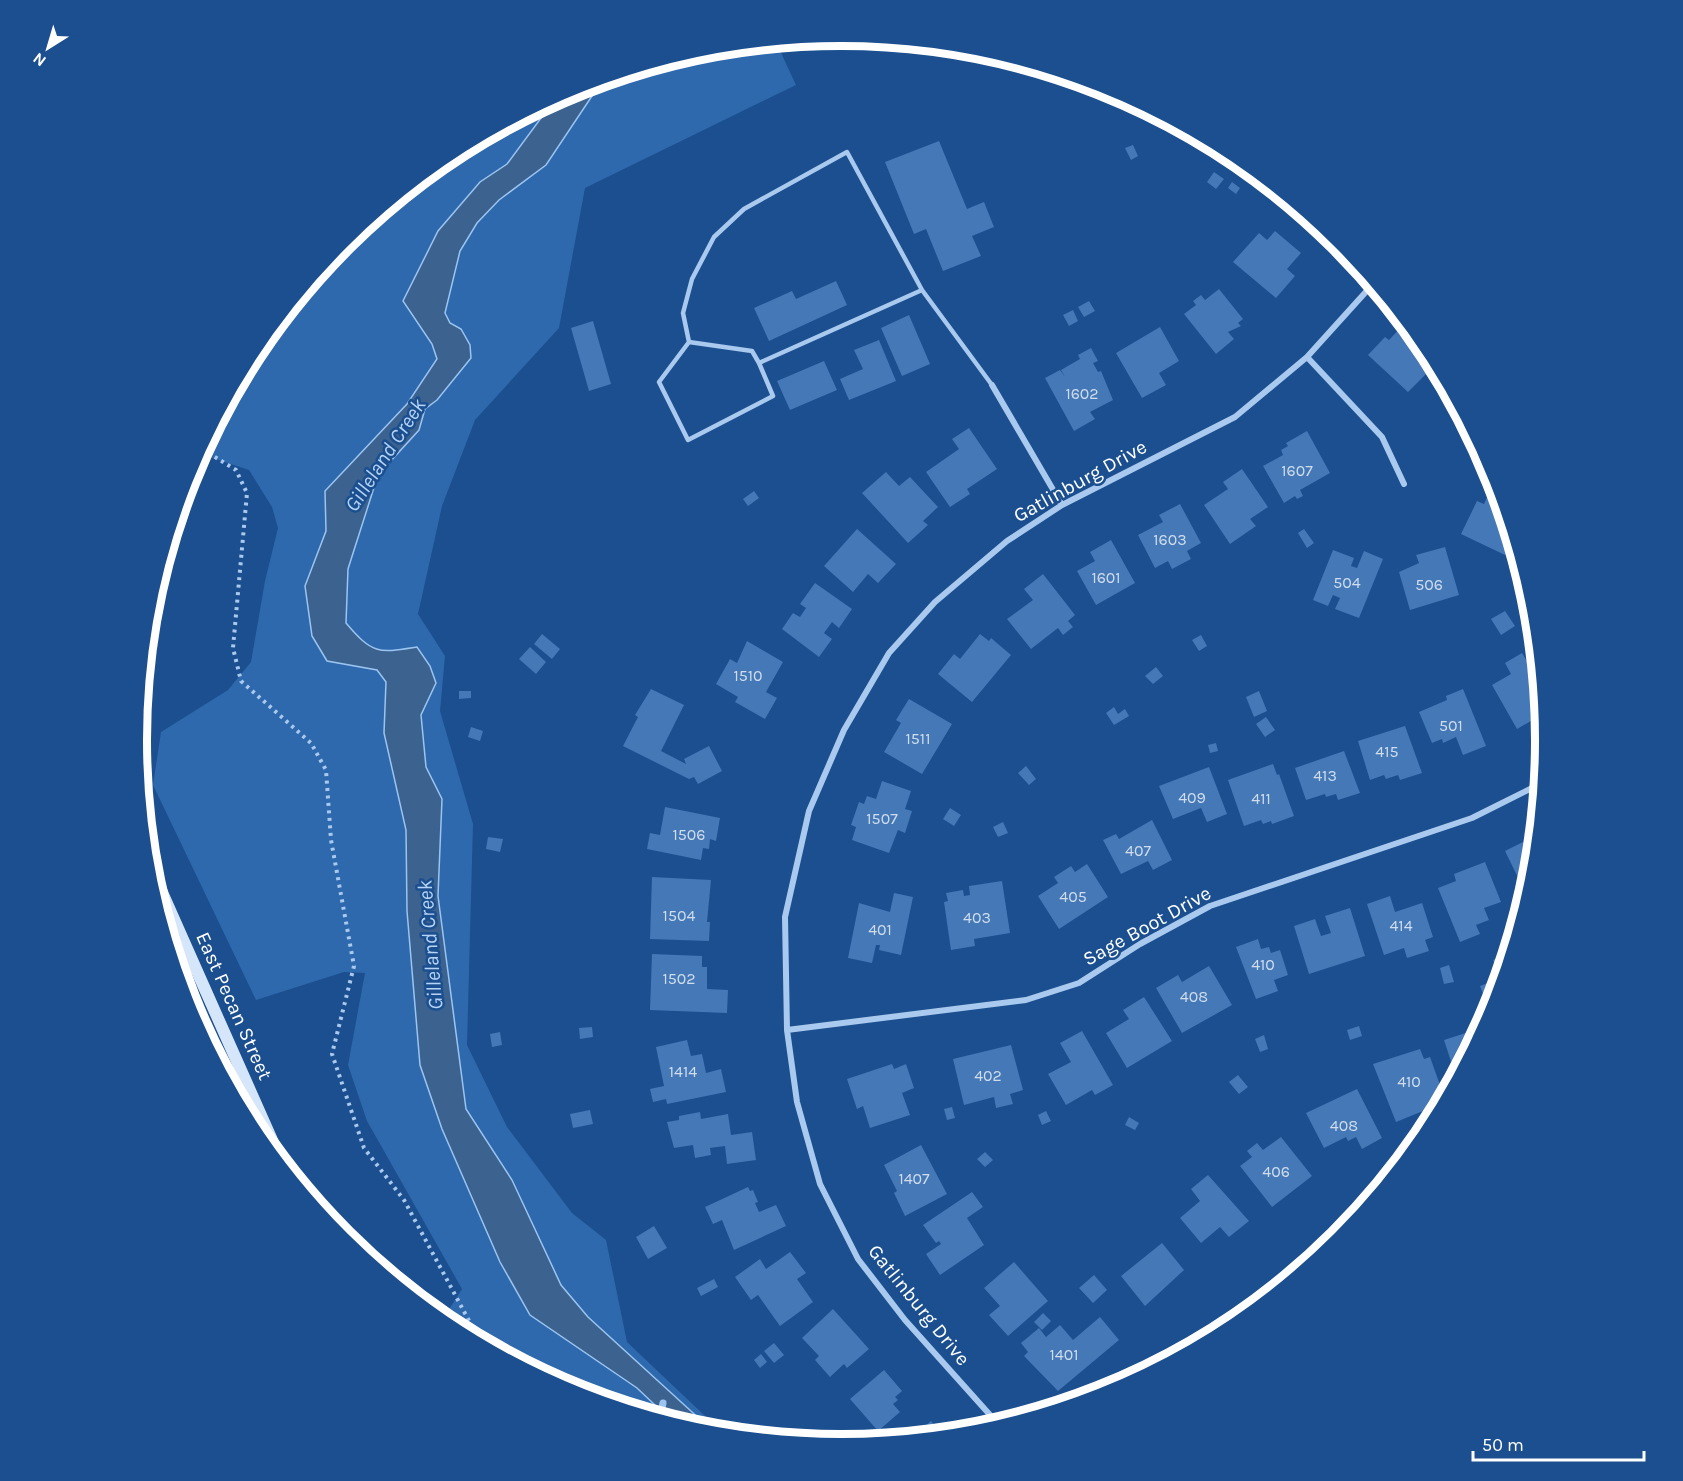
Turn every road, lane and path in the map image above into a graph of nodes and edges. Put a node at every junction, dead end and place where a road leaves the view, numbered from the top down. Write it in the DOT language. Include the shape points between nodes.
graph roads {
  1 [pos="1368,289"];
  2 [pos="922,290"];
  3 [pos="689,342"];
  4 [pos="1307,357"];
  5 [pos="759,363"];
  6 [pos="992,385"];
  7 [pos="210,454"];
  8 [pos="1404,484"];
  9 [pos="1062,505"];
  10 [pos="1534,787"];
  11 [pos="168,905"];
  12 [pos="787,1030"];
  13 [pos="268,1132"];
  14 [pos="1280,1278"];
  15 [pos="1255,1298"];
  16 [pos="474,1329"];
  17 [pos="992,1418"];
  1 -- 4 [label="street, Gatlinburg Drive"];
  2 -- 3 [label="lane" via="847,152 744,209 714,237 692,279 683,313"];
  2 -- 5 [label="lane"];
  2 -- 6 [label="lane"];
  3 -- 5 [label="lane" via="752,351"];
  3 -- 5 [label="lane" via="659,382 688,441 773,396"];
  4 -- 8 [label="street" via="1382,437"];
  4 -- 9 [label="street, Gatlinburg Drive" via="1235,417"];
  6 -- 9 [label="street"];
  7 -- 16 [label="path" via="236,470 247,493 232,648 241,681 310,743 326,770 331,840 354,966 332,1054 364,1148 405,1200"];
  9 -- 12 [label="street, Gatlinburg Drive" via="1007,541 935,602 889,653 844,730 809,811 785,917"];
  10 -- 12 [label="street, Sage Boot Drive" via="1472,818 1210,906 1079,983 1026,1000"];
  11 -- 13 [label="main road, East Pecan Street"];
  12 -- 17 [label="street, Gatlinburg Drive" via="797,1102 820,1184 858,1258 905,1320"];
  14 -- 15 [label="street"];
}
